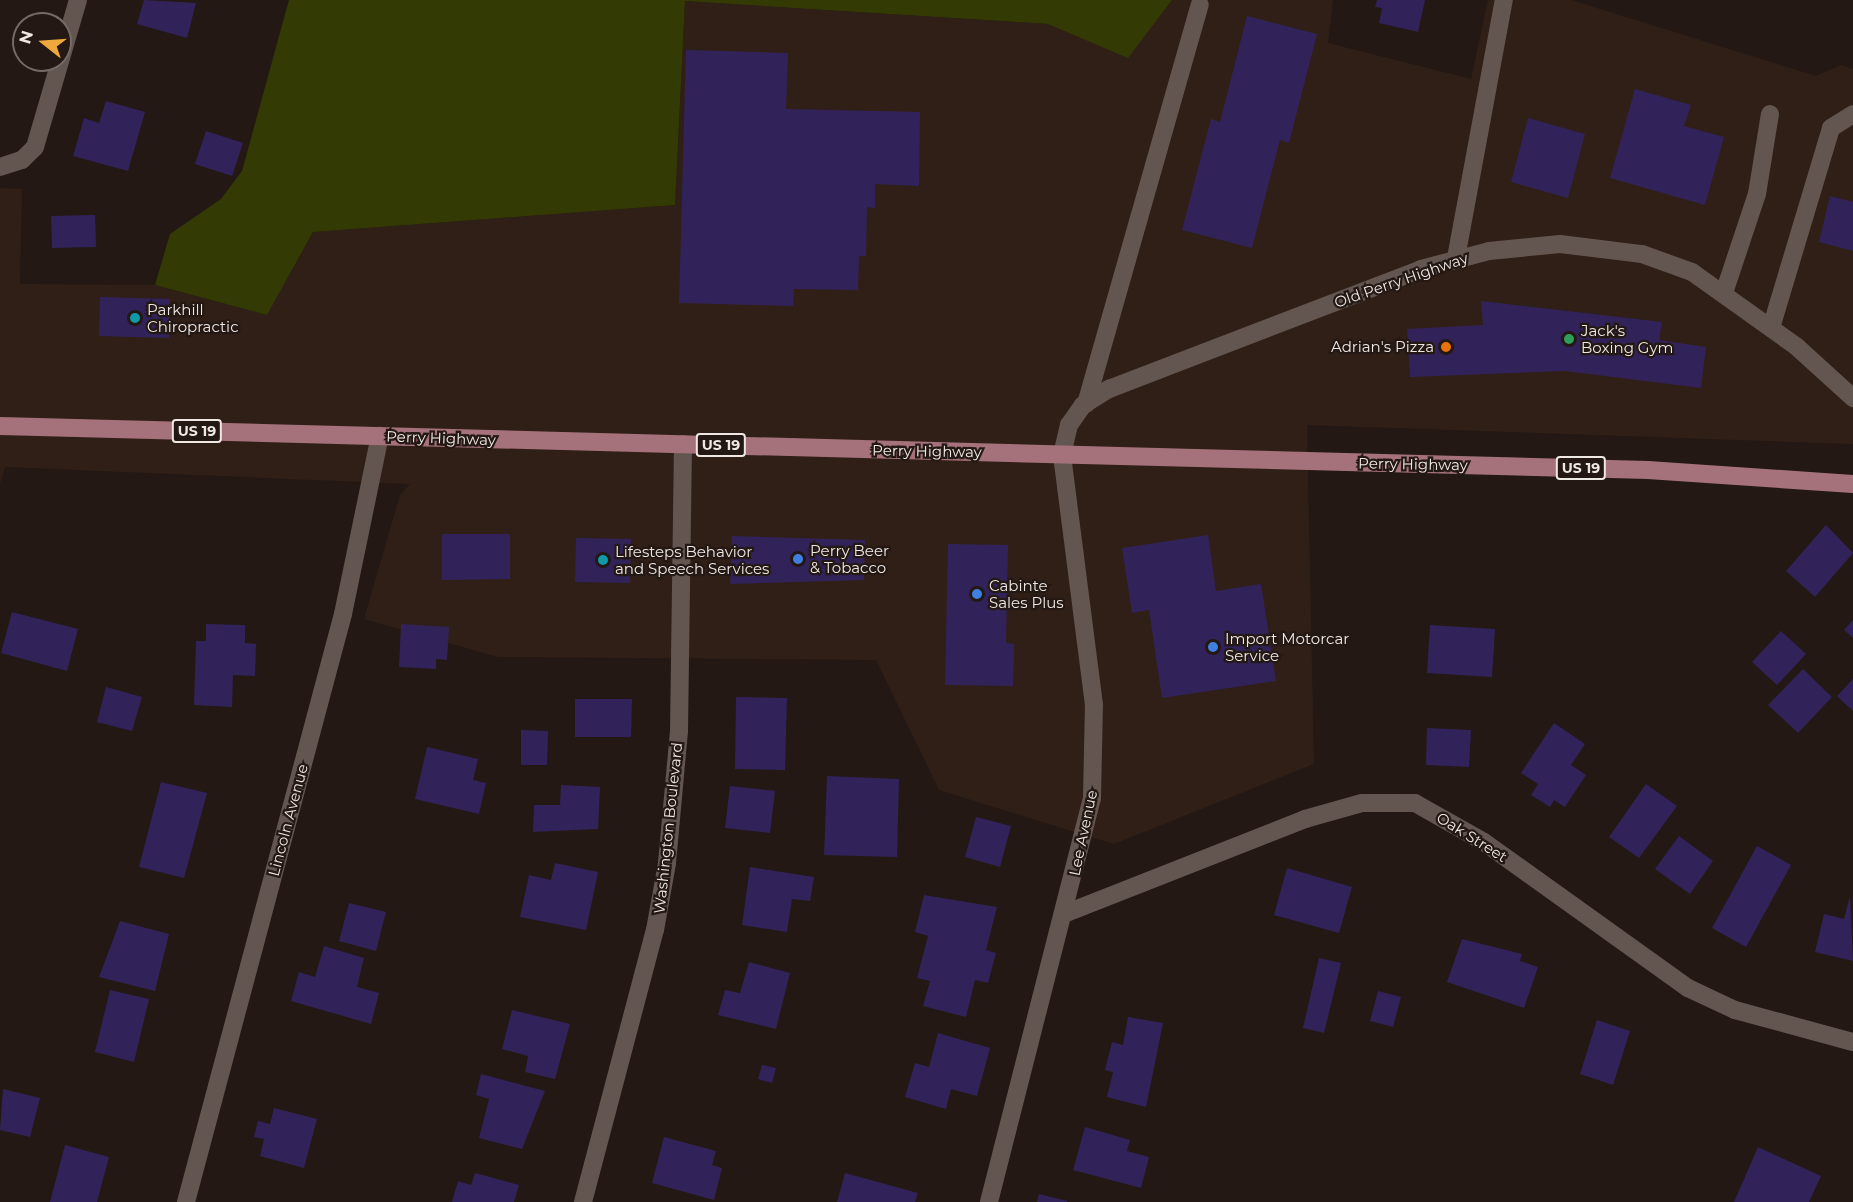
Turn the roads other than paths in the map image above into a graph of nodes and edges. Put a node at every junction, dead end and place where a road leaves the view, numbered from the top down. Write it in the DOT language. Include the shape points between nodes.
graph roads {
  1 [pos="78,0"];
  2 [pos="1504,0"];
  3 [pos="1200,5"];
  4 [pos="1770,114"];
  5 [pos="1853,114"];
  6 [pos="0,167"];
  7 [pos="1456,258"];
  8 [pos="1724,294"];
  9 [pos="1772,328"];
  10 [pos="1853,398"];
  11 [pos="1086,404"];
  12 [pos="0,426"];
  13 [pos="380,436"];
  14 [pos="683,444"];
  15 [pos="1062,454"];
  16 [pos="1853,484"];
  17 [pos="1064,914"];
  18 [pos="1853,1042"];
  19 [pos="186,1202"];
  20 [pos="583,1202"];
  21 [pos="989,1202"];
  1 -- 6 [label="street" via="44,128 22,160"];
  2 -- 7 [label="street"];
  3 -- 11 [label="street"];
  4 -- 8 [label="street" via="1757,194"];
  5 -- 9 [label="street" via="1832,128"];
  7 -- 8 [label="street, Old Perry Highway" via="1524,245 1602,247 1667,261"];
  7 -- 11 [label="street, Old Perry Highway" via="1108,389"];
  8 -- 9 [label="street, Old Perry Highway"];
  9 -- 10 [label="street, Old Perry Highway"];
  11 -- 15 [label="street, Old Perry Highway" via="1069,425"];
  12 -- 13 [label="main road, Perry Highway / US 19"];
  13 -- 14 [label="main road, Perry Highway / US 19"];
  13 -- 19 [label="street, Lincoln Avenue" via="346,603"];
  14 -- 15 [label="main road, Perry Highway / US 19"];
  14 -- 20 [label="street, Washington Boulevard" via="679,731 667,863 656,930"];
  15 -- 16 [label="main road, Perry Highway / US 19" via="1648,470"];
  15 -- 17 [label="street, Lee Avenue" via="1096,738 1092,798"];
  17 -- 18 [label="street, Oak Street" via="1305,819 1362,803 1415,803 1484,842 1688,987 1735,1010"];
  17 -- 21 [label="street, Lee Avenue"];
}
